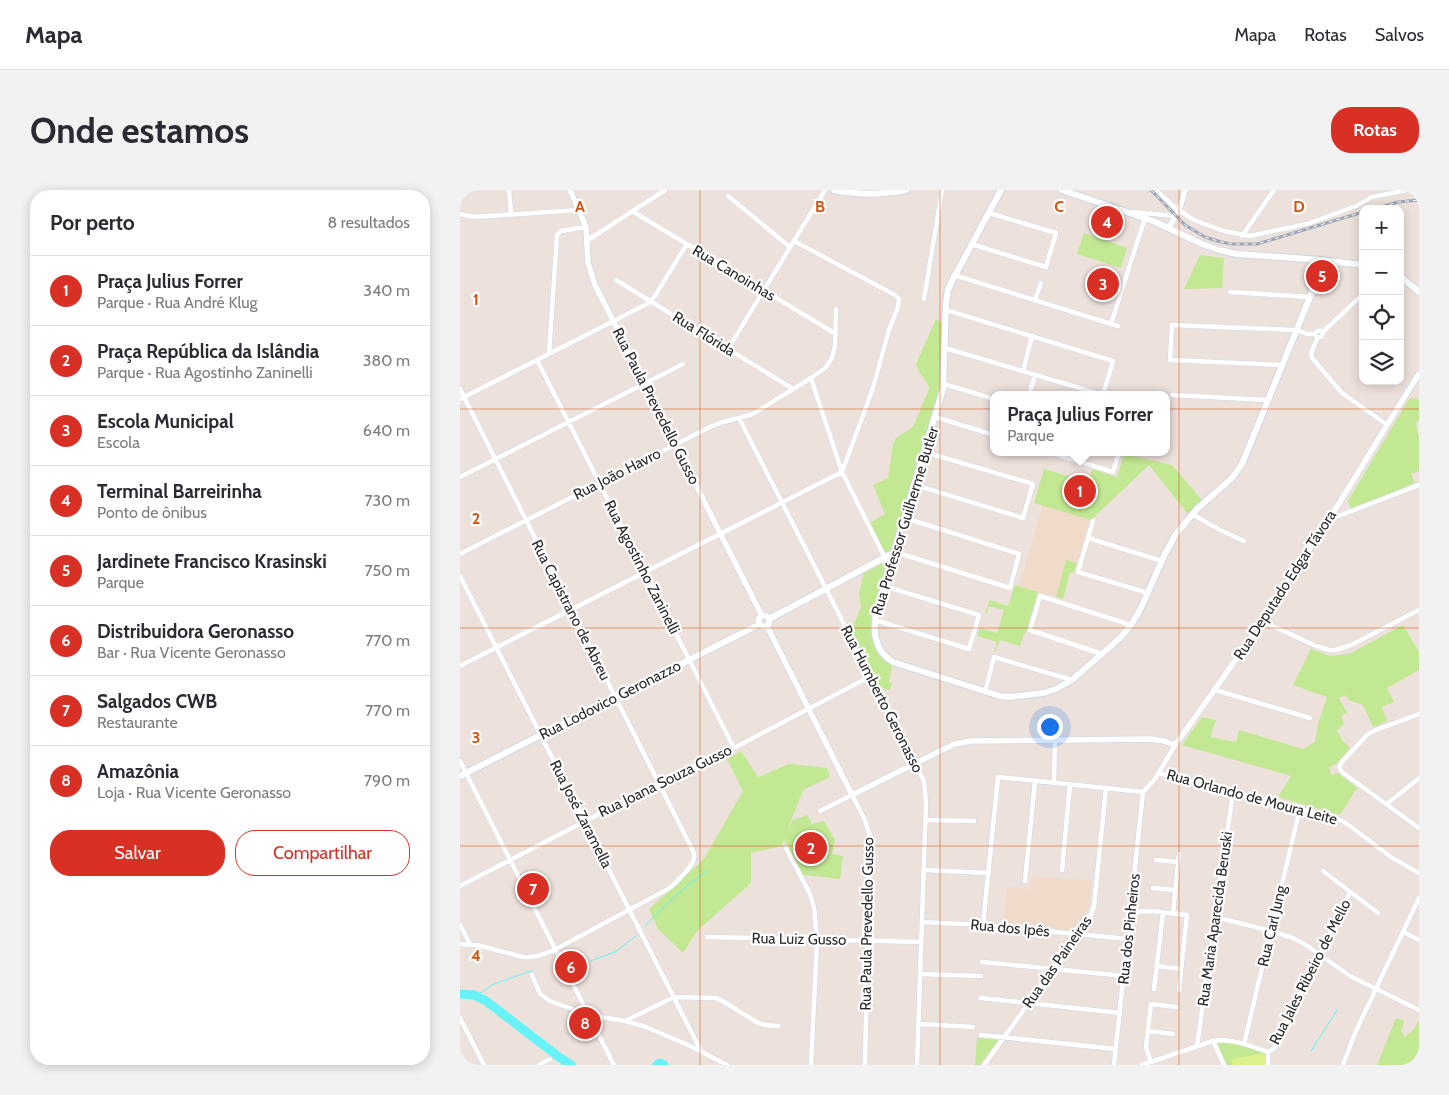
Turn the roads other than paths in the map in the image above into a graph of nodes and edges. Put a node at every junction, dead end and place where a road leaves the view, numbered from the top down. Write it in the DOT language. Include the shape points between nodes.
graph roads {
  1 [pos="509,190"];
  2 [pos="578,190"];
  3 [pos="665,190"];
  4 [pos="824,190"];
  5 [pos="834,190"];
  6 [pos="906,190"];
  7 [pos="942,190"];
  8 [pos="1001,190"];
  9 [pos="1062,190"];
  10 [pos="1156,190"];
  11 [pos="1185,190"];
  12 [pos="1274,190"];
  13 [pos="1375,190"];
  14 [pos="1407,190"];
  15 [pos="571,192"];
  16 [pos="728,196"];
  17 [pos="1372,198"];
  18 [pos="579,210"];
  19 [pos="632,211"];
  20 [pos="1127,212"];
  21 [pos="989,213"];
  22 [pos="1178,213"];
  23 [pos="460,214"];
  24 [pos="511,214"];
  25 [pos="1145,218"];
  26 [pos="586,227"];
  27 [pos="1169,227"];
  28 [pos="1242,236"];
  29 [pos="588,240"];
  30 [pos="794,241"];
  31 [pos="687,244"];
  32 [pos="971,244"];
  33 [pos="790,247"];
  34 [pos="1321,260"];
  35 [pos="1336,262"];
  36 [pos="1359,265"];
  37 [pos="954,276"];
  38 [pos="1404,279"];
  39 [pos="616,280"];
  40 [pos="1041,284"];
  41 [pos="764,291"];
  42 [pos="1230,292"];
  43 [pos="1419,292"];
  44 [pos="1362,295"];
  45 [pos="1310,297"];
  46 [pos="924,299"];
  47 [pos="1035,300"];
  48 [pos="651,302"];
  49 [pos="836,309"];
  50 [pos="946,310"];
  51 [pos="613,321"];
  52 [pos="1111,324"];
  53 [pos="1118,326"];
  54 [pos="1297,330"];
  55 [pos="836,334"];
  56 [pos="1032,336"];
  57 [pos="1317,336"];
  58 [pos="945,348"];
  59 [pos="728,349"];
  60 [pos="549,354"];
  61 [pos="537,360"];
  62 [pos="683,364"];
  63 [pos="1283,365"];
  64 [pos="1023,371"];
  65 [pos="1035,374"];
  66 [pos="1419,374"];
  67 [pos="811,378"];
  68 [pos="645,384"];
  69 [pos="944,384"];
  70 [pos="460,389"];
  71 [pos="793,389"];
  72 [pos="1030,391"];
  73 [pos="1090,391"];
  74 [pos="1104,391"];
  75 [pos="1172,395"];
  76 [pos="990,397"];
  77 [pos="462,398"];
  78 [pos="1269,400"];
  79 [pos="935,417"];
  80 [pos="739,418"];
  81 [pos="569,422"];
  82 [pos="1386,424"];
  83 [pos="990,434"];
  84 [pos="675,444"];
  85 [pos="925,452"];
  86 [pos="1062,456"];
  87 [pos="1118,456"];
  88 [pos="496,459"];
  89 [pos="842,472"];
  90 [pos="460,477"];
  91 [pos="599,483"];
  92 [pos="915,485"];
  93 [pos="1419,485"];
  94 [pos="782,502"];
  95 [pos="1192,514"];
  96 [pos="905,518"];
  97 [pos="526,520"];
  98 [pos="1328,520"];
  99 [pos="1094,521"];
  100 [pos="720,534"];
  101 [pos="1088,538"];
  102 [pos="1244,541"];
  103 [pos="894,552"];
  104 [pos="460,554"];
  105 [pos="885,558"];
  106 [pos="1162,561"];
  107 [pos="644,572"];
  108 [pos="460,576"];
  109 [pos="884,586"];
  110 [pos="826,589"];
  111 [pos="1148,593"];
  112 [pos="571,609"];
  113 [pos="1419,610"];
  114 [pos="766,618"];
  115 [pos="875,620"];
  116 [pos="1262,621"];
  117 [pos="760,624"];
  118 [pos="767,626"];
  119 [pos="1131,626"];
  120 [pos="496,648"];
  121 [pos="1102,654"];
  122 [pos="689,660"];
  123 [pos="460,666"];
  124 [pos="871,676"];
  125 [pos="1072,680"];
  126 [pos="1215,690"];
  127 [pos="985,692"];
  128 [pos="615,697"];
  129 [pos="809,708"];
  130 [pos="1419,714"];
  131 [pos="1310,718"];
  132 [pos="541,735"];
  133 [pos="1054,740"];
  134 [pos="1175,745"];
  135 [pos="734,748"];
  136 [pos="460,761"];
  137 [pos="915,763"];
  138 [pos="1158,773"];
  139 [pos="463,774"];
  140 [pos="1419,778"];
  141 [pos="1035,781"];
  142 [pos="659,783"];
  143 [pos="1054,783"];
  144 [pos="1070,785"];
  145 [pos="1106,788"];
  146 [pos="1144,792"];
  147 [pos="1233,792"];
  148 [pos="852,795"];
  149 [pos="1386,804"];
  150 [pos="1300,808"];
  151 [pos="820,811"];
  152 [pos="925,820"];
  153 [pos="584,821"];
  154 [pos="974,821"];
  155 [pos="1419,828"];
  156 [pos="786,848"];
  157 [pos="1179,854"];
  158 [pos="510,860"];
  159 [pos="1156,860"];
  160 [pos="1178,862"];
  161 [pos="924,870"];
  162 [pos="1062,870"];
  163 [pos="1323,871"];
  164 [pos="988,873"];
  165 [pos="1419,873"];
  166 [pos="1024,881"];
  167 [pos="460,886"];
  168 [pos="1152,888"];
  169 [pos="1175,890"];
  170 [pos="1350,892"];
  171 [pos="1419,898"];
  172 [pos="629,910"];
  173 [pos="1131,912"];
  174 [pos="1163,913"];
  175 [pos="1378,913"];
  176 [pos="1173,914"];
  177 [pos="1215,917"];
  178 [pos="922,922"];
  179 [pos="460,925"];
  180 [pos="983,925"];
  181 [pos="1271,931"];
  182 [pos="1403,932"];
  183 [pos="1079,935"];
  184 [pos="707,937"];
  185 [pos="1128,939"];
  186 [pos="817,940"];
  187 [pos="1419,940"];
  188 [pos="868,941"];
  189 [pos="921,942"];
  190 [pos="460,944"];
  191 [pos="470,944"];
  192 [pos="556,949"];
  193 [pos="1320,956"];
  194 [pos="982,962"];
  195 [pos="1157,966"];
  196 [pos="1054,969"];
  197 [pos="1181,969"];
  198 [pos="920,974"];
  199 [pos="532,975"];
  200 [pos="981,976"];
  201 [pos="1124,976"];
  202 [pos="1154,989"];
  203 [pos="1376,989"];
  204 [pos="1179,990"];
  205 [pos="674,997"];
  206 [pos="981,998"];
  207 [pos="1029,1003"];
  208 [pos="1176,1007"];
  209 [pos="1419,1010"];
  210 [pos="1120,1013"];
  211 [pos="589,1015"];
  212 [pos="460,1018"];
  213 [pos="625,1021"];
  214 [pos="919,1024"];
  215 [pos="778,1026"];
  216 [pos="973,1026"];
  217 [pos="1148,1031"];
  218 [pos="1174,1034"];
  219 [pos="981,1035"];
  220 [pos="1004,1038"];
  221 [pos="1213,1041"];
  222 [pos="1244,1044"];
  223 [pos="1197,1046"];
  224 [pos="1116,1049"];
  225 [pos="701,1051"];
  226 [pos="1268,1052"];
  227 [pos="550,1060"];
  228 [pos="1151,1062"];
  229 [pos="484,1065"];
  230 [pos="539,1065"];
  231 [pos="614,1065"];
  232 [pos="727,1065"];
  233 [pos="811,1065"];
  234 [pos="865,1065"];
  235 [pos="917,1065"];
  236 [pos="984,1065"];
  237 [pos="1114,1065"];
  238 [pos="1142,1065"];
  239 [pos="1224,1065"];
  240 [pos="1268,1065"];
  241 [pos="1343,1065"];
  1 -- 24 [label="street"];
  2 -- 15 [label="street"];
  3 -- 19 [label="street"];
  4 -- 30 [label="street"];
  5 -- 6 [label="main road" via="873,194"];
  7 -- 46 [label="street"];
  8 -- 21 [label="main road, Rua Professor Guilherme Butler"];
  9 -- 20 [label="main road"];
  10 -- 22 [label="street"];
  11 -- 22 [label="street"];
  12 -- 28 [label="street"];
  13 -- 17 [label="street"];
  14 -- 17 [label="street"];
  15 -- 18 [label="street, Rua Paula Prevedello Gusso"];
  16 -- 33 [label="street"];
  17 -- 28 [label="street" via="1307,224"];
  18 -- 24 [label="street"];
  18 -- 26 [label="street, Rua Paula Prevedello Gusso"];
  19 -- 29 [label="street"];
  19 -- 31 [label="street, Rua Canoinhas"];
  20 -- 22 [label="street"];
  20 -- 25 [label="main road"];
  21 -- 32 [label="main road, Rua Professor Guilherme Butler"];
  21 -- 32 [label="street" via="1056,233 1046,267"];
  22 -- 27 [label="street"];
  22 -- 28 [label="street"];
  23 -- 24 [label="street" via="473,217"];
  25 -- 27 [label="main road"];
  25 -- 52 [label="street"];
  26 -- 29 [label="street, Rua Paula Prevedello Gusso"];
  26 -- 60 [label="street" via="557,234"];
  27 -- 34 [label="main road" via="1202,244 1229,252"];
  29 -- 51 [label="street, Rua Paula Prevedello Gusso" via="589,270"];
  30 -- 33 [label="street"];
  30 -- 89 [label="street" via="899,299 875,384"];
  31 -- 41 [label="street, Rua Canoinhas"];
  31 -- 48 [label="street"];
  32 -- 37 [label="main road, Rua Professor Guilherme Butler"];
  33 -- 41 [label="street"];
  34 -- 35 [label="main road"];
  34 -- 45 [label="main road, Rua Professor Guilherme Butler"];
  35 -- 36 [label="main road"];
  35 -- 45 [label="main road, Rua Professor Guilherme Butler"];
  37 -- 47 [label="street"];
  37 -- 50 [label="main road, Rua Professor Guilherme Butler" via="948,290"];
  38 -- 43 [label="main road"];
  39 -- 48 [label="street, Rua Flórida"];
  40 -- 47 [label="street"];
  41 -- 55 [label="street, Rua Canoinhas"];
  41 -- 59 [label="street"];
  42 -- 45 [label="street"];
  44 -- 57 [label="street" via="1323,334"];
  45 -- 54 [label="main road, Rua Professor Guilherme Butler"];
  47 -- 52 [label="street"];
  48 -- 51 [label="street"];
  48 -- 59 [label="street, Rua Flórida"];
  49 -- 55 [label="street, Rua João Havro"];
  50 -- 56 [label="street"];
  50 -- 58 [label="main road, Rua Professor Guilherme Butler"];
  51 -- 60 [label="street"];
  51 -- 68 [label="street, Rua Paula Prevedello Gusso"];
  52 -- 53 [label="street"];
  54 -- 57 [label="street"];
  54 -- 63 [label="main road, Rua Professor Guilherme Butler"];
  54 -- 63 [label="street" via="1172,325 1170,360"];
  55 -- 67 [label="street, Rua João Havro" via="832,358"];
  56 -- 64 [label="street"];
  56 -- 74 [label="street" via="1113,361"];
  57 -- 82 [label="street" via="1312,358 1348,398"];
  58 -- 64 [label="street"];
  58 -- 69 [label="main road, Rua Professor Guilherme Butler"];
  59 -- 71 [label="street, Rua Flórida"];
  60 -- 61 [label="street"];
  61 -- 77 [label="street"];
  61 -- 81 [label="street, Rua Agostinho Zaninelli"];
  62 -- 68 [label="street"];
  63 -- 78 [label="main road, Rua Professor Guilherme Butler"];
  64 -- 65 [label="street"];
  65 -- 72 [label="street"];
  65 -- 73 [label="street"];
  66 -- 82 [label="street, Rua Deputado Edgar Távora"];
  67 -- 71 [label="street, Rua João Havro"];
  67 -- 89 [label="street"];
  68 -- 81 [label="street"];
  68 -- 84 [label="street, Rua Paula Prevedello Gusso"];
  69 -- 76 [label="street"];
  69 -- 79 [label="main road, Rua Professor Guilherme Butler"];
  70 -- 77 [label="street, Rua Capistrano de Abreu"];
  71 -- 80 [label="street, Rua João Havro" via="753,414"];
  75 -- 78 [label="street"];
  77 -- 88 [label="street, Rua Capistrano de Abreu"];
  78 -- 95 [label="main road, Rua Professor Guilherme Butler" via="1239,469"];
  79 -- 83 [label="street"];
  79 -- 85 [label="main road, Rua Professor Guilherme Butler"];
  80 -- 84 [label="street, Rua João Havro" via="715,425"];
  80 -- 94 [label="street, Rua Humberto Geronasso"];
  81 -- 88 [label="street"];
  81 -- 91 [label="street, Rua Agostinho Zaninelli"];
  82 -- 98 [label="street, Rua Deputado Edgar Távora"];
  84 -- 91 [label="street, Rua João Havro"];
  84 -- 100 [label="street, Rua Paula Prevedello Gusso"];
  85 -- 92 [label="main road, Rua Professor Guilherme Butler"];
  85 -- 92 [label="street" via="1033,484 1022,518"];
  86 -- 87 [label="street" via="1113,472"];
  88 -- 90 [label="street"];
  88 -- 97 [label="street, Rua Capistrano de Abreu"];
  89 -- 94 [label="street"];
  89 -- 105 [label="street"];
  91 -- 97 [label="street, Rua João Havro"];
  91 -- 107 [label="street, Rua Agostinho Zaninelli"];
  92 -- 96 [label="main road, Rua Professor Guilherme Butler"];
  93 -- 98 [label="street"];
  94 -- 100 [label="street"];
  94 -- 110 [label="street, Rua Humberto Geronasso"];
  95 -- 102 [label="street"];
  95 -- 106 [label="main road, Rua Professor Guilherme Butler" via="1176,534"];
  96 -- 103 [label="main road, Rua Professor Guilherme Butler"];
  96 -- 103 [label="street" via="1020,554 1010,588"];
  97 -- 104 [label="street, Rua João Havro"];
  97 -- 112 [label="street, Rua Capistrano de Abreu"];
  98 -- 116 [label="street, Rua Deputado Edgar Távora"];
  99 -- 101 [label="street"];
  100 -- 107 [label="street"];
  100 -- 114 [label="street, Rua Paula Prevedello Gusso"];
  101 -- 106 [label="street"];
  101 -- 111 [label="street" via="1078,572"];
  103 -- 105 [label="main road"];
  103 -- 109 [label="main road, Rua Professor Guilherme Butler"];
  105 -- 110 [label="main road"];
  106 -- 111 [label="main road, Rua Professor Guilherme Butler"];
  107 -- 112 [label="street"];
  107 -- 122 [label="street, Rua Agostinho Zaninelli"];
  108 -- 120 [label="street, Rua José Zaramella"];
  109 -- 115 [label="main road, Rua Professor Guilherme Butler"];
  109 -- 115 [label="street" via="979,615 969,649"];
  110 -- 114 [label="main road"];
  110 -- 124 [label="street, Rua Humberto Geronasso"];
  111 -- 119 [label="main road, Rua Professor Guilherme Butler"];
  112 -- 120 [label="street"];
  112 -- 128 [label="street, Rua Capistrano de Abreu"];
  113 -- 116 [label="street" via="1336,650 1316,646"];
  114 -- 117 [label="main road" via="760,619"];
  114 -- 118 [label="main road" via="770,622"];
  115 -- 127 [label="main road, Rua Professor Guilherme Butler" via="875,639 889,660"];
  116 -- 126 [label="street, Rua Deputado Edgar Távora"];
  117 -- 118 [label="main road"];
  117 -- 122 [label="main road, Rua Lodovico Geronazzo"];
  118 -- 129 [label="street, Rua Paula Prevedello Gusso"];
  119 -- 121 [label="main road, Rua Professor Guilherme Butler"];
  119 -- 121 [label="street" via="1040,596 1030,630"];
  120 -- 123 [label="street"];
  120 -- 132 [label="street, Rua José Zaramella"];
  121 -- 125 [label="main road, Rua Professor Guilherme Butler"];
  122 -- 128 [label="main road, Rua Lodovico Geronazzo"];
  122 -- 135 [label="street, Rua Agostinho Zaninelli"];
  124 -- 129 [label="street, Rua Joana Souza Gusso"];
  124 -- 137 [label="street, Rua Humberto Geronasso"];
  125 -- 127 [label="main road, Rua Professor Guilherme Butler" via="1043,693 1004,697"];
  125 -- 127 [label="street" via="994,657"];
  126 -- 131 [label="street"];
  126 -- 134 [label="street, Rua Deputado Edgar Távora"];
  128 -- 132 [label="main road, Rua Lodovico Geronazzo"];
  128 -- 142 [label="street, Rua Capistrano de Abreu"];
  129 -- 135 [label="street, Rua Joana Souza Gusso"];
  129 -- 148 [label="street, Rua Paula Prevedello Gusso"];
  130 -- 149 [label="street" via="1370,733 1339,767"];
  132 -- 139 [label="main road, Rua Lodovico Geronazzo"];
  132 -- 153 [label="street, Rua José Zaramella"];
  133 -- 134 [label="street" via="1150,739"];
  133 -- 137 [label="street" via="964,742"];
  133 -- 143 [label="street"];
  134 -- 138 [label="street, Rua Deputado Edgar Távora"];
  135 -- 142 [label="street, Rua Joana Souza Gusso"];
  136 -- 139 [label="street"];
  137 -- 148 [label="street"];
  137 -- 152 [label="street, Rua Humberto Geronasso" via="924,781"];
  138 -- 146 [label="street, Rua Deputado Edgar Távora"];
  138 -- 147 [label="street, Rua Orlando de Moura Leite"];
  139 -- 158 [label="street"];
  140 -- 149 [label="street"];
  141 -- 143 [label="street"];
  141 -- 164 [label="street" via="998,777"];
  141 -- 166 [label="street"];
  142 -- 153 [label="street, Rua Joana Souza Gusso"];
  142 -- 172 [label="street, Rua Capistrano de Abreu" via="694,858 672,886"];
  143 -- 144 [label="street"];
  144 -- 145 [label="street"];
  144 -- 162 [label="street"];
  145 -- 146 [label="street"];
  145 -- 183 [label="street, Rua das Paineiras" via="1093,912"];
  146 -- 173 [label="street, Rua dos Pinheiros"];
  147 -- 150 [label="street, Rua Orlando de Moura Leite"];
  147 -- 177 [label="street, Rua Maria Aparecida Beruski"];
  148 -- 151 [label="street"];
  148 -- 188 [label="street, Rua Paula Prevedello Gusso" via="870,836"];
  149 -- 155 [label="street"];
  150 -- 165 [label="street, Rua Orlando de Moura Leite" via="1341,820 1391,857"];
  150 -- 181 [label="street, Rua Carl Jung"];
  152 -- 154 [label="street"];
  152 -- 161 [label="street, Rua Humberto Geronasso"];
  153 -- 158 [label="street, Rua Joana Souza Gusso"];
  153 -- 172 [label="street, Rua José Zaramella"];
  156 -- 186 [label="street" via="812,900"];
  157 -- 160 [label="street"];
  158 -- 167 [label="street, Rua Joana Souza Gusso"];
  158 -- 192 [label="street"];
  159 -- 160 [label="street"];
  160 -- 169 [label="street"];
  161 -- 164 [label="street"];
  161 -- 178 [label="street, Rua Humberto Geronasso"];
  163 -- 170 [label="street"];
  164 -- 180 [label="street"];
  168 -- 169 [label="street"];
  169 -- 176 [label="street"];
  170 -- 175 [label="street"];
  170 -- 193 [label="street, Rua Jales Ribeiro de Mello"];
  171 -- 182 [label="street"];
  172 -- 192 [label="street"];
  172 -- 205 [label="street, Rua José Zaramella"];
  173 -- 174 [label="street"];
  173 -- 185 [label="street, Rua dos Pinheiros"];
  174 -- 176 [label="street"];
  174 -- 195 [label="street"];
  176 -- 197 [label="street" via="1187,915"];
  177 -- 181 [label="street"];
  177 -- 223 [label="street, Rua Maria Aparecida Beruski"];
  178 -- 180 [label="street, Rua dos Ipês"];
  178 -- 189 [label="street, Rua Humberto Geronasso"];
  179 -- 191 [label="street"];
  180 -- 183 [label="street, Rua dos Ipês"];
  181 -- 193 [label="street" via="1299,941"];
  181 -- 222 [label="street, Rua Carl Jung"];
  182 -- 187 [label="street"];
  182 -- 203 [label="street"];
  183 -- 185 [label="street, Rua dos Ipês"];
  183 -- 196 [label="street, Rua das Paineiras"];
  184 -- 186 [label="street, Rua Luiz Gusso"];
  185 -- 201 [label="street, Rua dos Pinheiros"];
  186 -- 188 [label="street, Rua Luiz Gusso"];
  186 -- 233 [label="street"];
  188 -- 189 [label="street, Rua Luiz Gusso"];
  188 -- 234 [label="street, Rua Paula Prevedello Gusso"];
  189 -- 198 [label="street, Rua Humberto Geronasso"];
  190 -- 191 [label="street"];
  191 -- 192 [label="street" via="528,958"];
  192 -- 211 [label="street"];
  193 -- 203 [label="street"];
  193 -- 226 [label="street, Rua Jales Ribeiro de Mello" via="1276,1046"];
  194 -- 196 [label="street"];
  195 -- 197 [label="street"];
  195 -- 202 [label="street"];
  196 -- 201 [label="street"];
  196 -- 207 [label="street, Rua das Paineiras"];
  197 -- 204 [label="street"];
  198 -- 200 [label="street"];
  198 -- 214 [label="street, Rua Humberto Geronasso"];
  199 -- 211 [label="street" via="537,990 544,998"];
  201 -- 210 [label="street, Rua dos Pinheiros"];
  203 -- 209 [label="street"];
  203 -- 241 [label="street"];
  205 -- 213 [label="street"];
  205 -- 215 [label="street" via="718,999 761,1024"];
  205 -- 225 [label="street, Rua José Zaramella"];
  206 -- 207 [label="street"];
  207 -- 210 [label="street"];
  207 -- 220 [label="street, Rua das Paineiras"];
  208 -- 217 [label="street" via="1151,1004"];
  210 -- 224 [label="street, Rua dos Pinheiros"];
  211 -- 213 [label="street"];
  211 -- 231 [label="street"];
  212 -- 229 [label="street"];
  213 -- 225 [label="street"];
  214 -- 216 [label="street"];
  214 -- 235 [label="street, Rua Humberto Geronasso"];
  217 -- 218 [label="street"];
  217 -- 228 [label="street" via="1146,1046"];
  219 -- 220 [label="street"];
  220 -- 224 [label="street"];
  220 -- 236 [label="street, Rua das Paineiras"];
  221 -- 222 [label="street"];
  221 -- 223 [label="street"];
  221 -- 239 [label="street"];
  222 -- 226 [label="street"];
  223 -- 228 [label="street"];
  224 -- 237 [label="street, Rua dos Pinheiros"];
  225 -- 232 [label="street"];
  226 -- 240 [label="street"];
  227 -- 230 [label="street"];
  228 -- 238 [label="street"];
}
